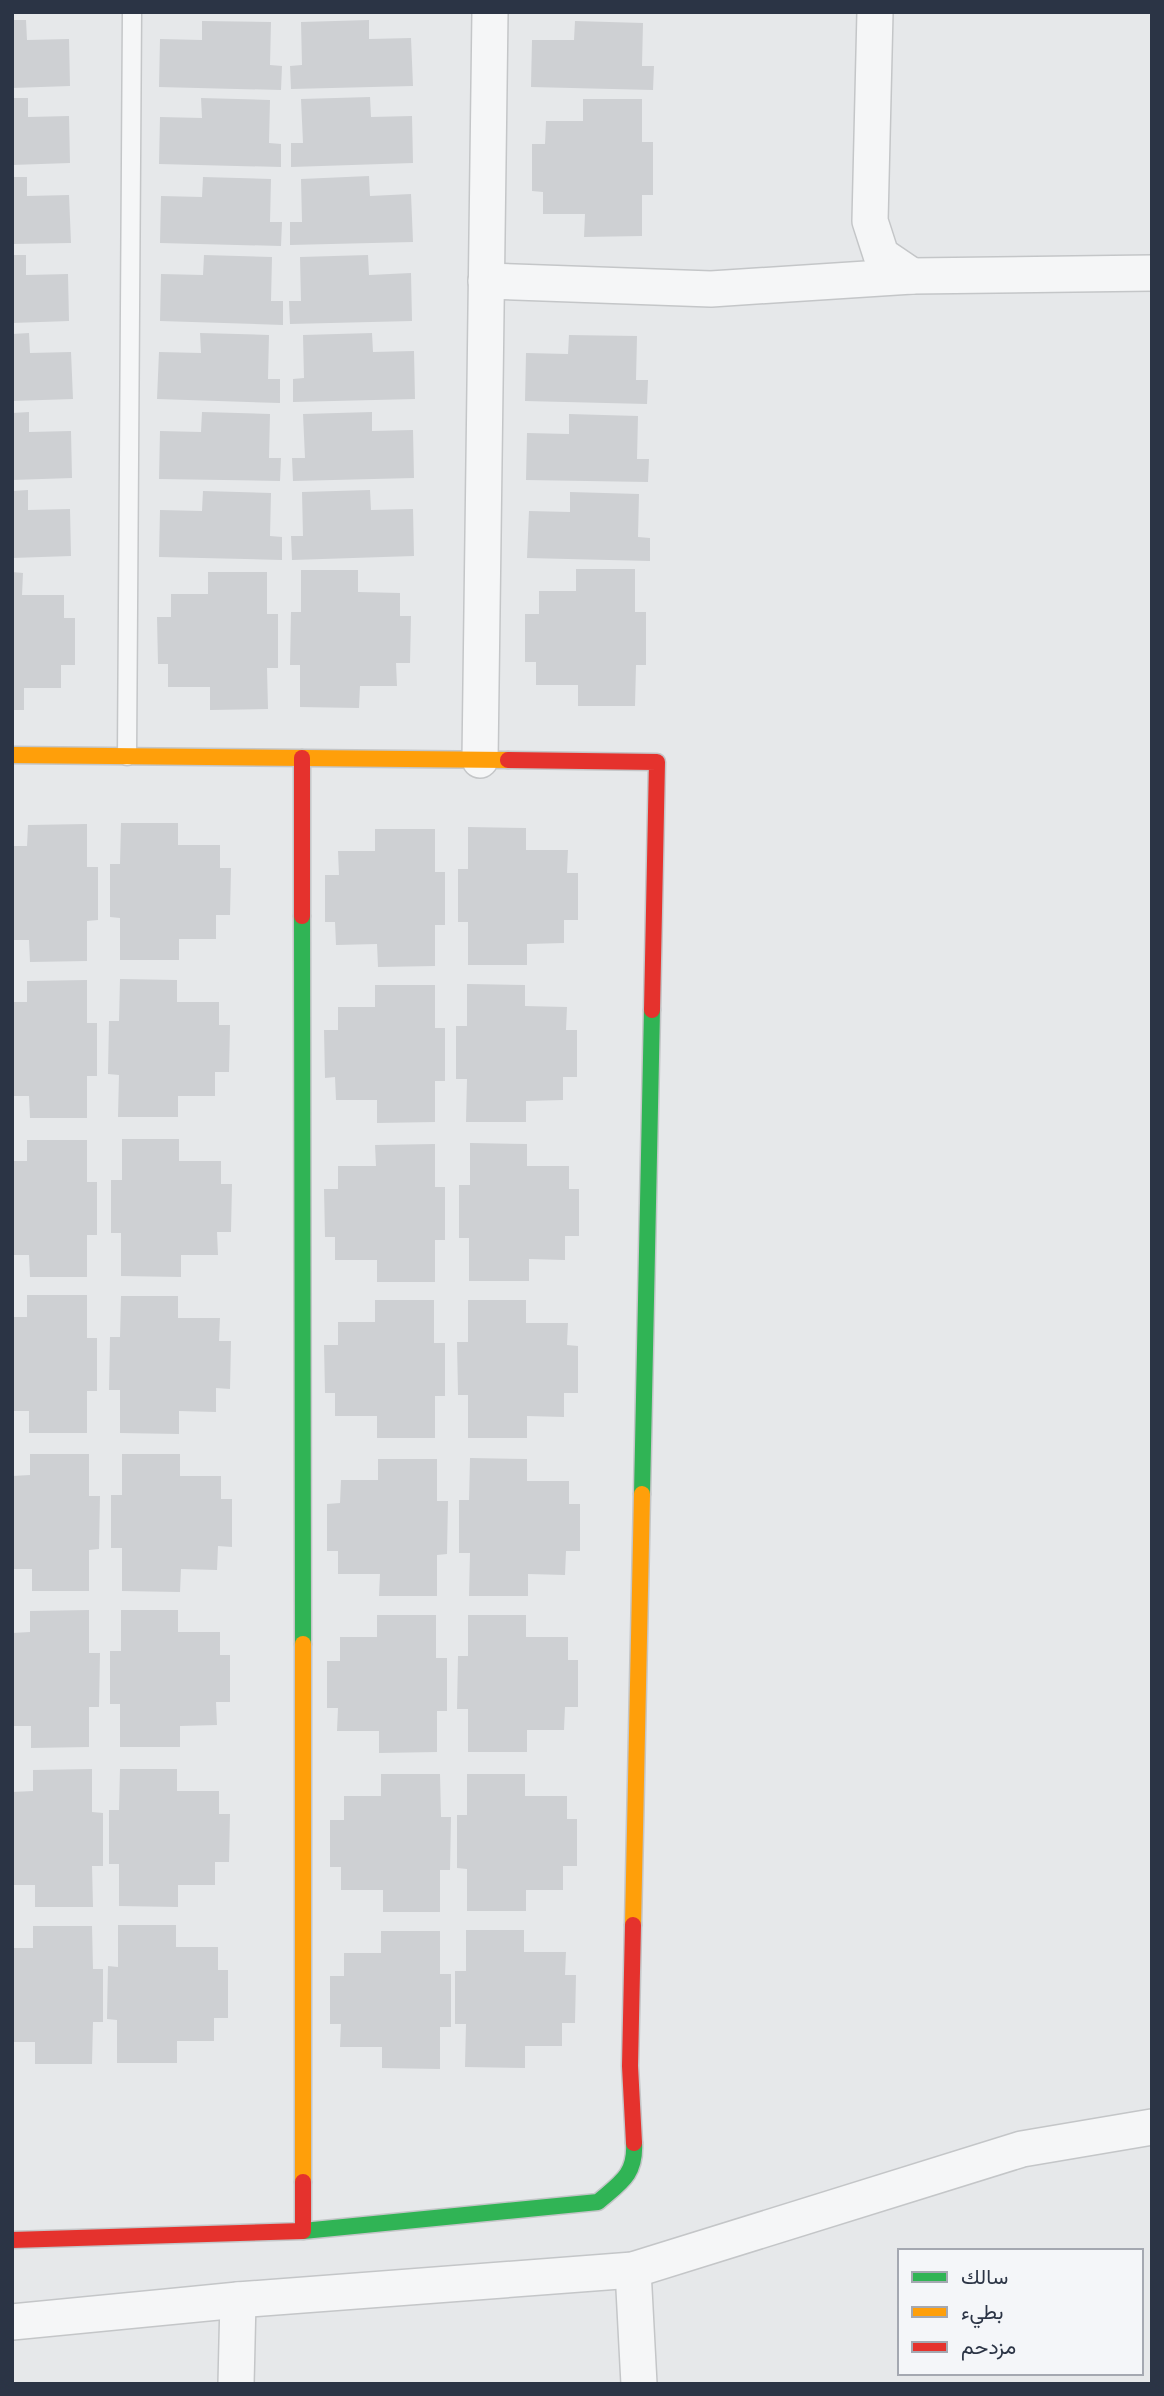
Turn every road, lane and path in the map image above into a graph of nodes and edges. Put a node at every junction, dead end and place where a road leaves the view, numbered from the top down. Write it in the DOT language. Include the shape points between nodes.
graph roads {
  1 [pos="132,12"];
  2 [pos="490,12"];
  3 [pos="875,12"];
  4 [pos="1152,273"];
  5 [pos="912,276"];
  6 [pos="486,281"];
  7 [pos="12,755"];
  8 [pos="127,756"];
  9 [pos="302,758"];
  10 [pos="480,760"];
  11 [pos="1152,2127"];
  12 [pos="303,2231"];
  13 [pos="12,2240"];
  14 [pos="633,2270"];
  15 [pos="237,2300"];
  16 [pos="12,2322"];
  17 [pos="236,2384"];
  18 [pos="639,2384"];
  1 -- 8 [label="lane"];
  2 -- 6 [label="street"];
  3 -- 5 [label="street" via="870,221 881,256"];
  4 -- 5 [label="street"];
  5 -- 6 [label="street" via="711,289"];
  6 -- 10 [label="street"];
  7 -- 8 [label="street"];
  8 -- 9 [label="street"];
  9 -- 10 [label="street"];
  9 -- 12 [label="street"];
  10 -- 12 [label="street" via="657,762 630,2066 635,2159 627,2176 597,2202"];
  11 -- 14 [label="street" via="1022,2149"];
  12 -- 13 [label="street"];
  14 -- 15 [label="street"];
  14 -- 18 [label="street"];
  15 -- 16 [label="street"];
  15 -- 17 [label="street"];
}
